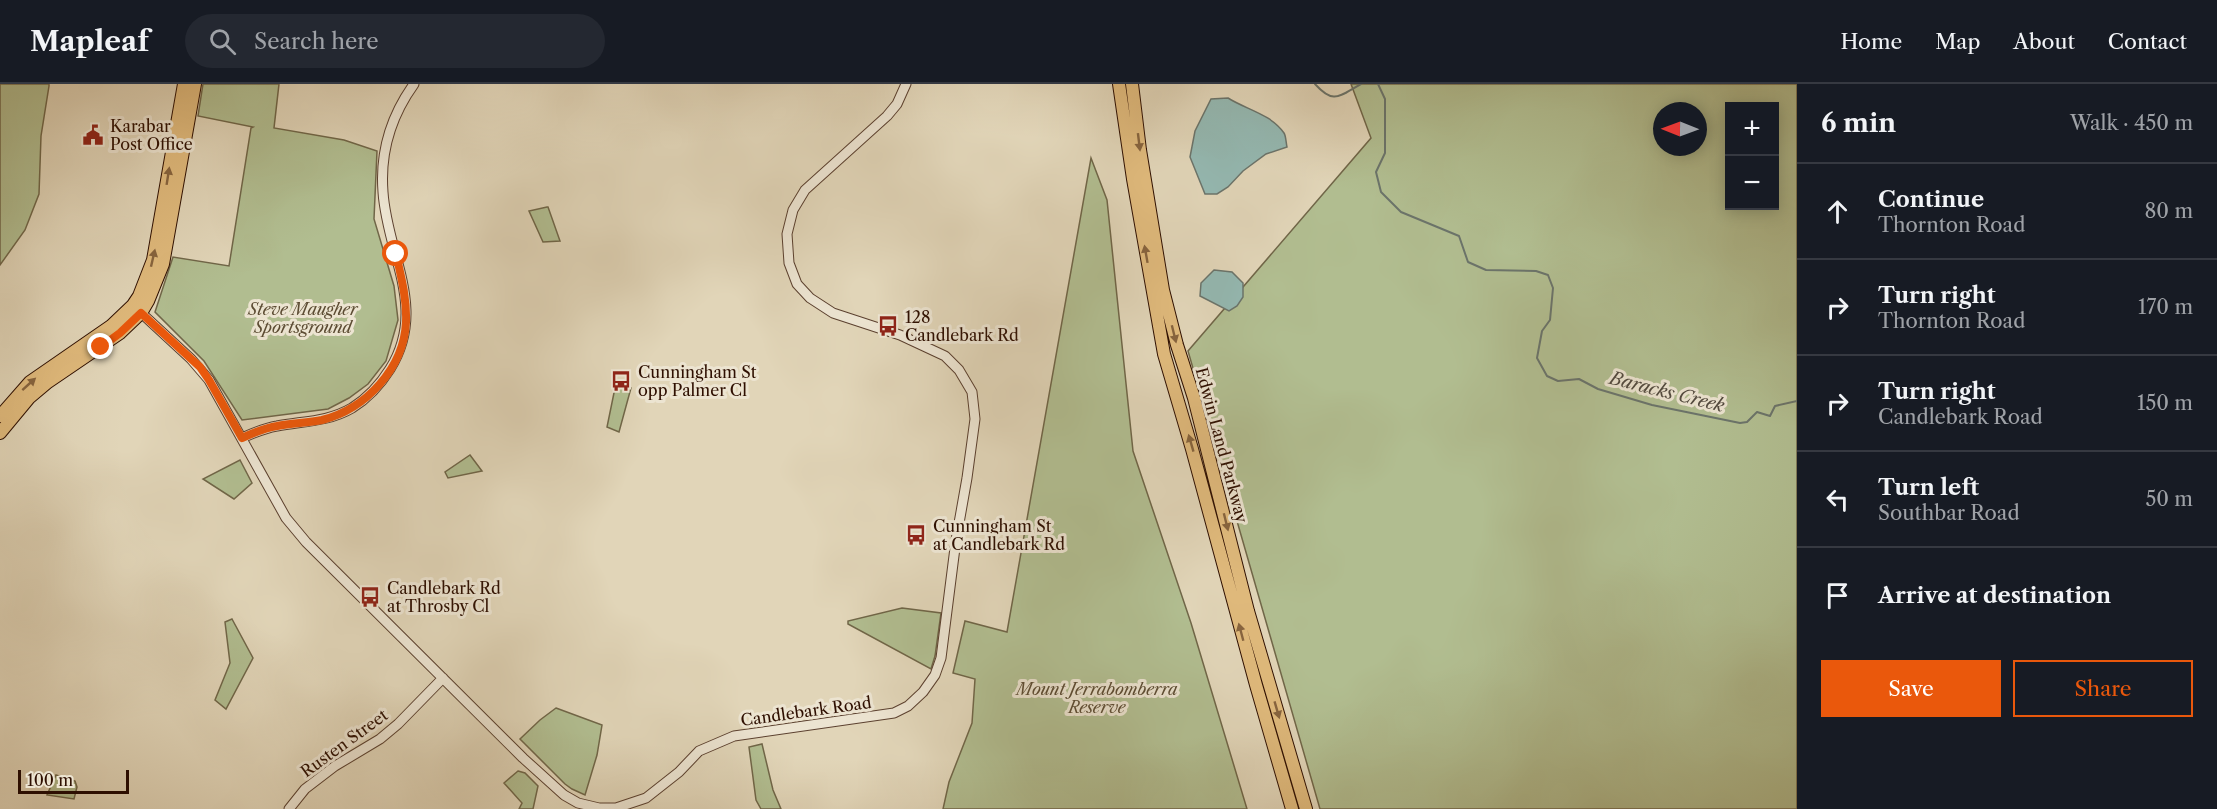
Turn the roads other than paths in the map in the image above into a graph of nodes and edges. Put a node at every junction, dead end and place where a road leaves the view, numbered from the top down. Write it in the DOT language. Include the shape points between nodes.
graph roads {
  1 [pos="184,84"];
  2 [pos="195,84"];
  3 [pos="414,84"];
  4 [pos="906,84"];
  5 [pos="1119,84"];
  6 [pos="1132,84"];
  7 [pos="137,309"];
  8 [pos="0,416"];
  9 [pos="0,433"];
  10 [pos="242,438"];
  11 [pos="443,678"];
  12 [pos="289,809"];
  13 [pos="1293,809"];
  14 [pos="1306,809"];
  7 -- 1 [label="main road, one-way" via="153,260"];
  2 -- 7 [label="main road" via="163,264 154,290"];
  3 -- 10 [label="street" via="388,135 382,176 385,210 406,307 402,346 384,379 351,408 322,420 276,426"];
  4 -- 11 [label="street, Candlebark Road" via="887,116 805,190 793,210 787,234 794,277 810,298 833,314 900,335 945,356 972,392 975,419 943,647 934,675 923,692 894,713 734,736 699,751 646,798 616,808 599,808 578,803 553,786"];
  13 -- 5 [label="main road, Edwin Land Parkway, one-way" via="1164,354"];
  6 -- 14 [label="main road, Edwin Land Parkway, one-way" via="1163,290 1248,611"];
  8 -- 7 [label="main road, one-way" via="36,377"];
  7 -- 9 [label="main road" via="114,338 44,386"];
  7 -- 10 [label="street, Candlebark Road" via="200,367"];
  10 -- 11 [label="street, Candlebark Road" via="286,518 341,579"];
  11 -- 12 [label="street, Rusten Street" via="398,724 305,789"];
}
